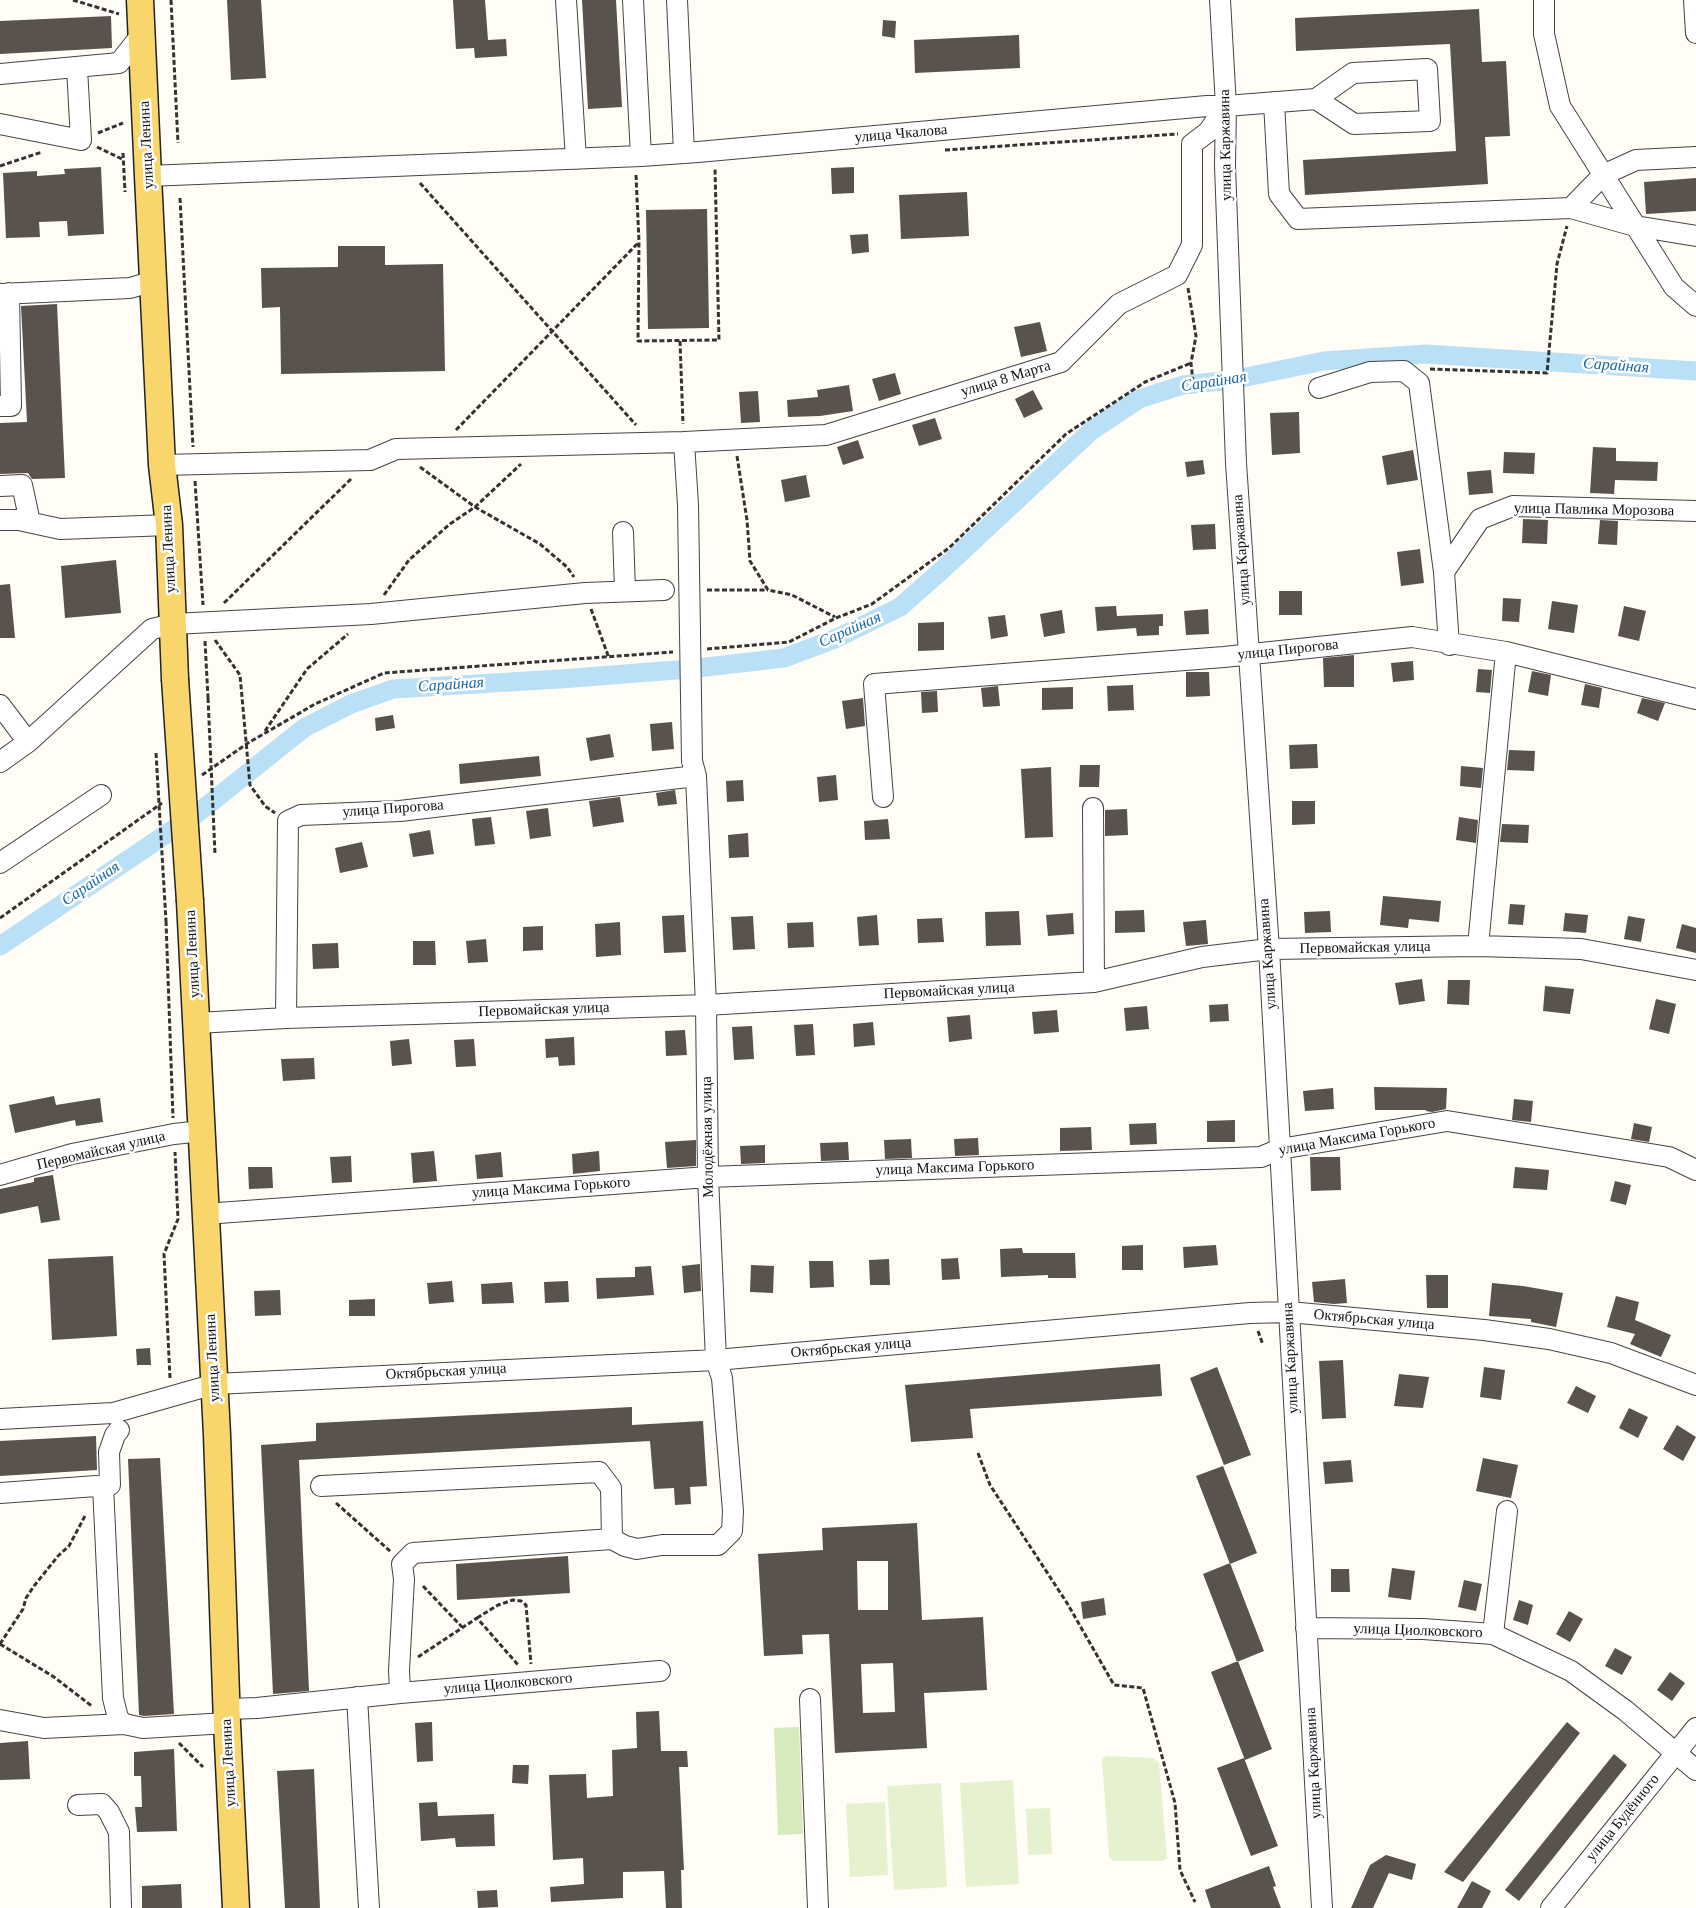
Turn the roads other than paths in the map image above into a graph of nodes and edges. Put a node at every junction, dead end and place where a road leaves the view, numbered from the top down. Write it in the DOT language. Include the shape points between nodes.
graph roads {
  1 [pos="140,0"];
  2 [pos="566,0"];
  3 [pos="633,0"];
  4 [pos="677,0"];
  5 [pos="1220,0"];
  6 [pos="1544,0"];
  7 [pos="1694,0"];
  8 [pos="1696,32"];
  9 [pos="142,34"];
  10 [pos="77,68"];
  11 [pos="0,74"];
  12 [pos="1316,99"];
  13 [pos="1274,102"];
  14 [pos="1226,106"];
  15 [pos="0,124"];
  16 [pos="684,152"];
  17 [pos="1696,157"];
  18 [pos="576,159"];
  19 [pos="638,164"];
  20 [pos="1603,175"];
  21 [pos="148,176"];
  22 [pos="1571,208"];
  23 [pos="1635,226"];
  24 [pos="1696,236"];
  25 [pos="154,281"];
  26 [pos="4,294"];
  27 [pos="1696,306"];
  28 [pos="1319,388"];
  29 [pos="0,406"];
  30 [pos="684,442"];
  31 [pos="162,464"];
  32 [pos="0,486"];
  33 [pos="1696,511"];
  34 [pos="0,520"];
  35 [pos="30,522"];
  36 [pos="169,525"];
  37 [pos="623,532"];
  38 [pos="1444,572"];
  39 [pos="625,590"];
  40 [pos="664,590"];
  41 [pos="173,624"];
  42 [pos="1449,644"];
  43 [pos="1506,652"];
  44 [pos="1248,653"];
  45 [pos="1696,698"];
  46 [pos="0,704"];
  47 [pos="28,742"];
  48 [pos="0,762"];
  49 [pos="694,768"];
  50 [pos="101,795"];
  51 [pos="883,797"];
  52 [pos="1093,808"];
  53 [pos="0,863"];
  54 [pos="1478,946"];
  55 [pos="1268,949"];
  56 [pos="1696,970"];
  57 [pos="1094,982"];
  58 [pos="706,1004"];
  59 [pos="286,1018"];
  60 [pos="197,1023"];
  61 [pos="202,1131"];
  62 [pos="1280,1149"];
  63 [pos="1696,1170"];
  64 [pos="0,1175"];
  65 [pos="708,1177"];
  66 [pos="205,1214"];
  67 [pos="1289,1312"];
  68 [pos="716,1360"];
  69 [pos="215,1384"];
  70 [pos="1696,1385"];
  71 [pos="0,1419"];
  72 [pos="119,1430"];
  73 [pos="103,1486"];
  74 [pos="320,1486"];
  75 [pos="0,1493"];
  76 [pos="1508,1511"];
  77 [pos="612,1539"];
  78 [pos="1306,1628"];
  79 [pos="1493,1634"];
  80 [pos="660,1671"];
  81 [pos="400,1693"];
  82 [pos="357,1697"];
  83 [pos="810,1699"];
  84 [pos="227,1716"];
  85 [pos="0,1720"];
  86 [pos="124,1724"];
  87 [pos="1696,1728"];
  88 [pos="1676,1753"];
  89 [pos="1696,1770"];
  90 [pos="78,1805"];
  91 [pos="121,1908"];
  92 [pos="236,1908"];
  93 [pos="369,1908"];
  94 [pos="818,1908"];
  95 [pos="1322,1908"];
  96 [pos="1551,1908"];
  1 -- 9 [label="main road, улица Ленина"];
  2 -- 18 [label="street"];
  3 -- 19 [label="street"];
  4 -- 16 [label="street"];
  5 -- 14 [label="street, улица Каржавина"];
  6 -- 20 [label="street" via="1544,34 1560,106"];
  7 -- 8 [label="street"];
  9 -- 10 [label="street" via="119,63"];
  9 -- 21 [label="main road, улица Ленина"];
  10 -- 11 [label="street"];
  10 -- 15 [label="street" via="81,140"];
  12 -- 12 [label="street" via="1353,73 1427,69 1430,121 1354,124"];
  12 -- 13 [label="street, улица Чкалова"];
  13 -- 14 [label="street, улица Чкалова"];
  13 -- 22 [label="street" via="1279,194 1298,219"];
  14 -- 16 [label="street, улица Чкалова"];
  14 -- 30 [label="street, улица 8 Марта" via="1208,132 1192,144 1192,245 1177,275 1119,304 1061,362 826,435"];
  14 -- 44 [label="street, улица Каржавина" via="1225,166 1236,463"];
  16 -- 19 [label="street, улица Чкалова"];
  17 -- 20 [label="street" via="1636,160"];
  18 -- 19 [label="street, улица Чкалова"];
  18 -- 21 [label="street, улица Чкалова"];
  20 -- 22 [label="street"];
  20 -- 23 [label="street"];
  21 -- 25 [label="main road, улица Ленина"];
  22 -- 23 [label="street"];
  23 -- 24 [label="street"];
  23 -- 27 [label="street" via="1674,287"];
  25 -- 26 [label="street" via="130,288"];
  25 -- 31 [label="main road, улица Ленина"];
  26 -- 29 [label="street" via="12,406"];
  28 -- 38 [label="street" via="1370,372 1404,371 1419,383"];
  30 -- 31 [label="street, улица 8 Марта" via="396,449 370,460"];
  30 -- 49 [label="street, Молодёжная улица, bridge"];
  31 -- 36 [label="main road, улица Ленина"];
  32 -- 35 [label="street" via="22,485"];
  33 -- 38 [label="street, улица Павлика Морозова" via="1514,506 1480,519"];
  34 -- 35 [label="street"];
  35 -- 36 [label="street" via="60,529"];
  36 -- 41 [label="main road, улица Ленина"];
  37 -- 39 [label="street"];
  38 -- 42 [label="street"];
  39 -- 40 [label="street"];
  39 -- 41 [label="street" via="371,614"];
  41 -- 47 [label="street" via="152,629"];
  41 -- 60 [label="main road, улица Ленина, bridge"];
  42 -- 43 [label="street, улица Пирогова"];
  42 -- 44 [label="street, улица Пирогова" via="1412,637"];
  43 -- 45 [label="street, улица Пирогова"];
  43 -- 54 [label="street"];
  44 -- 51 [label="street, улица Пирогова" via="874,684"];
  44 -- 55 [label="street, улица Каржавина"];
  46 -- 47 [label="street"];
  47 -- 48 [label="street"];
  49 -- 58 [label="street, Молодёжная улица"];
  49 -- 59 [label="street, улица Пирогова" via="400,811 301,815 288,821"];
  50 -- 53 [label="street"];
  52 -- 57 [label="street"];
  54 -- 55 [label="street, Первомайская улица"];
  54 -- 56 [label="street, Первомайская улица" via="1581,949"];
  55 -- 57 [label="street, Первомайская улица" via="1202,957"];
  55 -- 62 [label="street, улица Каржавина"];
  57 -- 58 [label="street, Первомайская улица"];
  58 -- 59 [label="street, Первомайская улица"];
  58 -- 65 [label="street, Молодёжная улица"];
  59 -- 60 [label="street, Первомайская улица"];
  60 -- 61 [label="main road, улица Ленина"];
  61 -- 64 [label="street, Первомайская улица" via="72,1154"];
  61 -- 66 [label="main road, улица Ленина"];
  62 -- 63 [label="street, улица Максима Горького" via="1447,1121 1669,1157"];
  62 -- 65 [label="street, улица Максима Горького" via="1261,1158"];
  62 -- 67 [label="street, улица Каржавина"];
  65 -- 66 [label="street, улица Максима Горького"];
  65 -- 68 [label="street, Молодёжная улица"];
  66 -- 69 [label="main road, улица Ленина"];
  67 -- 68 [label="street, Октябрьская улица" via="1174,1319"];
  67 -- 70 [label="street, Октябрьская улица" via="1549,1339 1611,1354"];
  67 -- 78 [label="street, улица Каржавина"];
  68 -- 69 [label="street, Октябрьская улица"];
  68 -- 77 [label="street, Молодёжная улица" via="722,1378 732,1531 718,1545 662,1545 637,1549"];
  69 -- 71 [label="street, Октябрьская улица" via="114,1413"];
  69 -- 84 [label="main road, улица Ленина"];
  72 -- 73 [label="street" via="114,1434 109,1452 110,1485"];
  73 -- 75 [label="street"];
  73 -- 86 [label="street" via="113,1698 118,1718"];
  74 -- 77 [label="street" via="599,1472 611,1488"];
  76 -- 79 [label="street"];
  77 -- 81 [label="street" via="413,1553 402,1564"];
  78 -- 79 [label="street, улица Циолковского" via="1423,1629"];
  78 -- 95 [label="street, улица Каржавина"];
  79 -- 88 [label="street, улица Циолковского" via="1571,1671"];
  80 -- 81 [label="street, улица Циолковского"];
  81 -- 82 [label="street, улица Циолковского"];
  82 -- 84 [label="street, улица Циолковского" via="257,1708"];
  82 -- 93 [label="street"];
  83 -- 94 [label="street"];
  84 -- 86 [label="street, улица Циолковского" via="143,1728"];
  84 -- 92 [label="main road, улица Ленина"];
  85 -- 86 [label="street, улица Циолковского" via="44,1728"];
  87 -- 88 [label="street, улица Будённого"];
  88 -- 89 [label="street, улица Циолковского"];
  88 -- 96 [label="street, улица Будённого"];
  90 -- 91 [label="street" via="102,1804 119,1832"];
}
